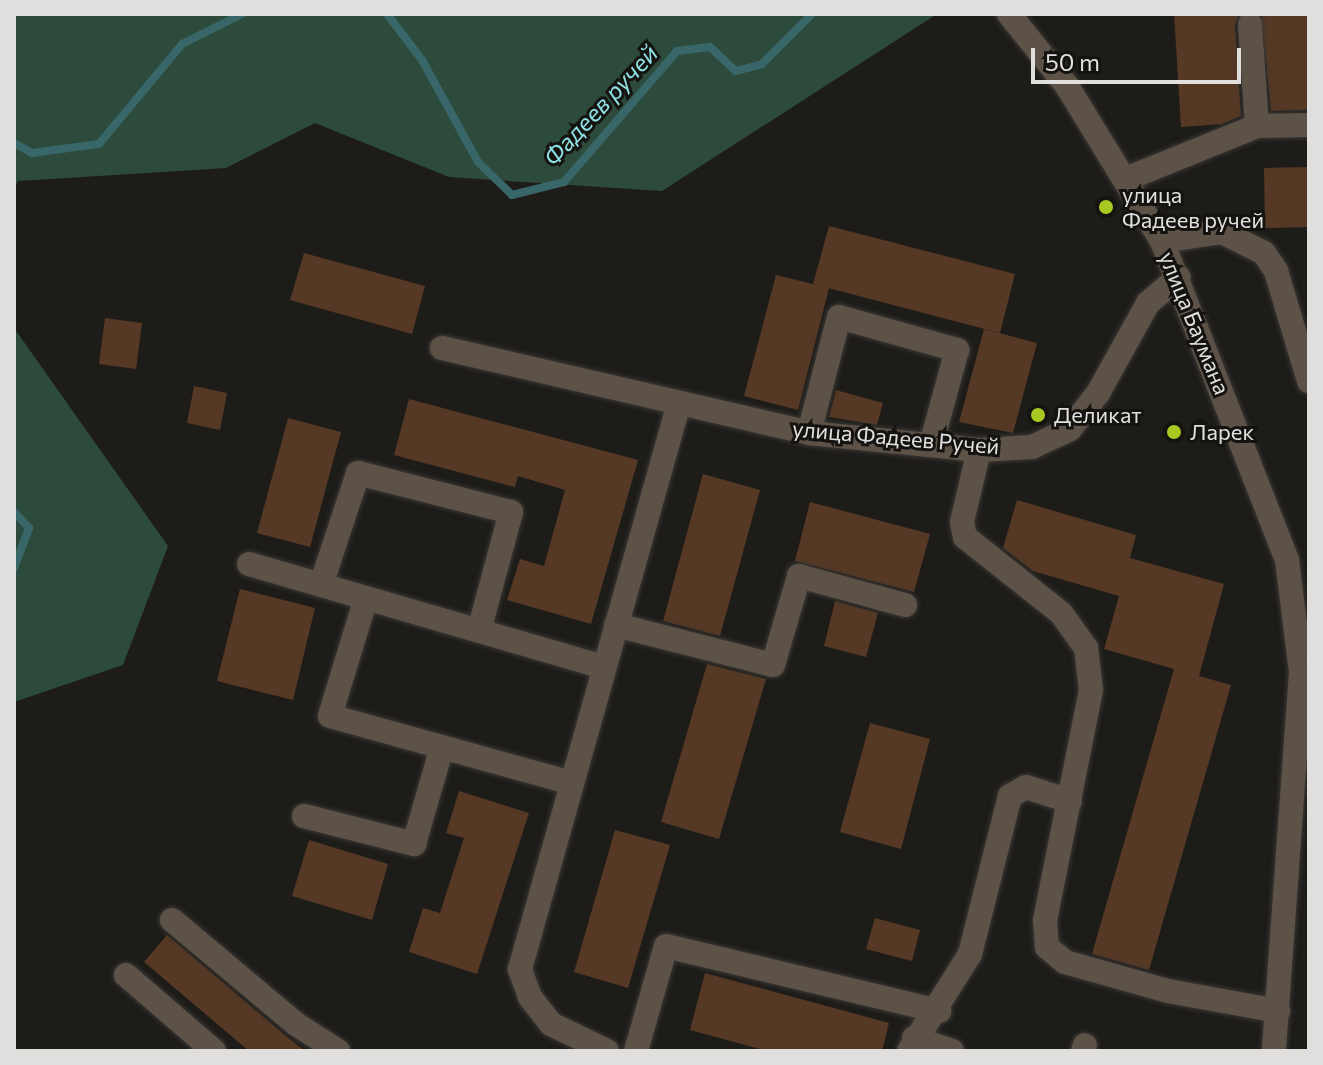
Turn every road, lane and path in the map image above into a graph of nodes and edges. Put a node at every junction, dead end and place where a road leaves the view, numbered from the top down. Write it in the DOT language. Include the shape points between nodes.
graph roads {
  1 [pos="1009,14"];
  2 [pos="1250,24"];
  3 [pos="1309,125"];
  4 [pos="1257,126"];
  5 [pos="1126,179"];
  6 [pos="1162,241"];
  7 [pos="1179,277"];
  8 [pos="442,348"];
  9 [pos="1309,381"];
  10 [pos="679,403"];
  11 [pos="809,433"];
  12 [pos="931,445"];
  13 [pos="979,450"];
  14 [pos="249,564"];
  15 [pos="321,585"];
  16 [pos="366,598"];
  17 [pos="905,605"];
  18 [pos="616,625"];
  19 [pos="479,631"];
  20 [pos="604,667"];
  21 [pos="442,747"];
  22 [pos="571,783"];
  23 [pos="1070,801"];
  24 [pos="304,816"];
  25 [pos="172,920"];
  26 [pos="126,975"];
  27 [pos="939,1011"];
  28 [pos="1278,1011"];
  29 [pos="912,1045"];
  30 [pos="214,1051"];
  31 [pos="338,1051"];
  32 [pos="607,1051"];
  33 [pos="636,1051"];
  34 [pos="952,1051"];
  35 [pos="1274,1051"];
  1 -- 5 [label="street, улица Баумана" via="1067,86"];
  2 -- 4 [label="street"];
  3 -- 4 [label="street"];
  4 -- 5 [label="street"];
  5 -- 6 [label="street, улица Баумана"];
  6 -- 7 [label="street, улица Баумана"];
  6 -- 9 [label="street" via="1222,232 1264,253 1276,271"];
  7 -- 13 [label="street, улица Фадеев Ручей" via="1148,303 1098,393 1070,429 1032,447"];
  7 -- 28 [label="street, улица Баумана" via="1287,560 1301,672"];
  8 -- 10 [label="street, улица Фадеев Ручей"];
  10 -- 11 [label="street, улица Фадеев Ручей"];
  10 -- 18 [label="street"];
  11 -- 12 [label="street, улица Фадеев Ручей"];
  11 -- 12 [label="street" via="839,317 957,350"];
  12 -- 13 [label="street, улица Фадеев Ручей"];
  13 -- 23 [label="street" via="962,522 965,537 1061,613 1086,648 1091,690"];
  14 -- 15 [label="street"];
  15 -- 16 [label="street"];
  15 -- 19 [label="street" via="358,473 511,512"];
  16 -- 19 [label="street"];
  16 -- 21 [label="street" via="330,716"];
  17 -- 18 [label="street" via="799,576 773,665"];
  18 -- 20 [label="street"];
  19 -- 20 [label="street"];
  20 -- 22 [label="street"];
  21 -- 22 [label="street"];
  21 -- 24 [label="street" via="414,844"];
  22 -- 32 [label="street" via="520,969 530,997 551,1024"];
  23 -- 27 [label="street" via="1026,787 1010,796 970,954"];
  23 -- 28 [label="street" via="1045,920 1047,947 1065,962 1168,991"];
  25 -- 31 [label="street" via="296,1024"];
  26 -- 30 [label="street"];
  27 -- 29 [label="street"];
  27 -- 33 [label="street" via="666,946"];
  28 -- 35 [label="street, улица Баумана"];
  29 -- 34 [label="street"];
}
